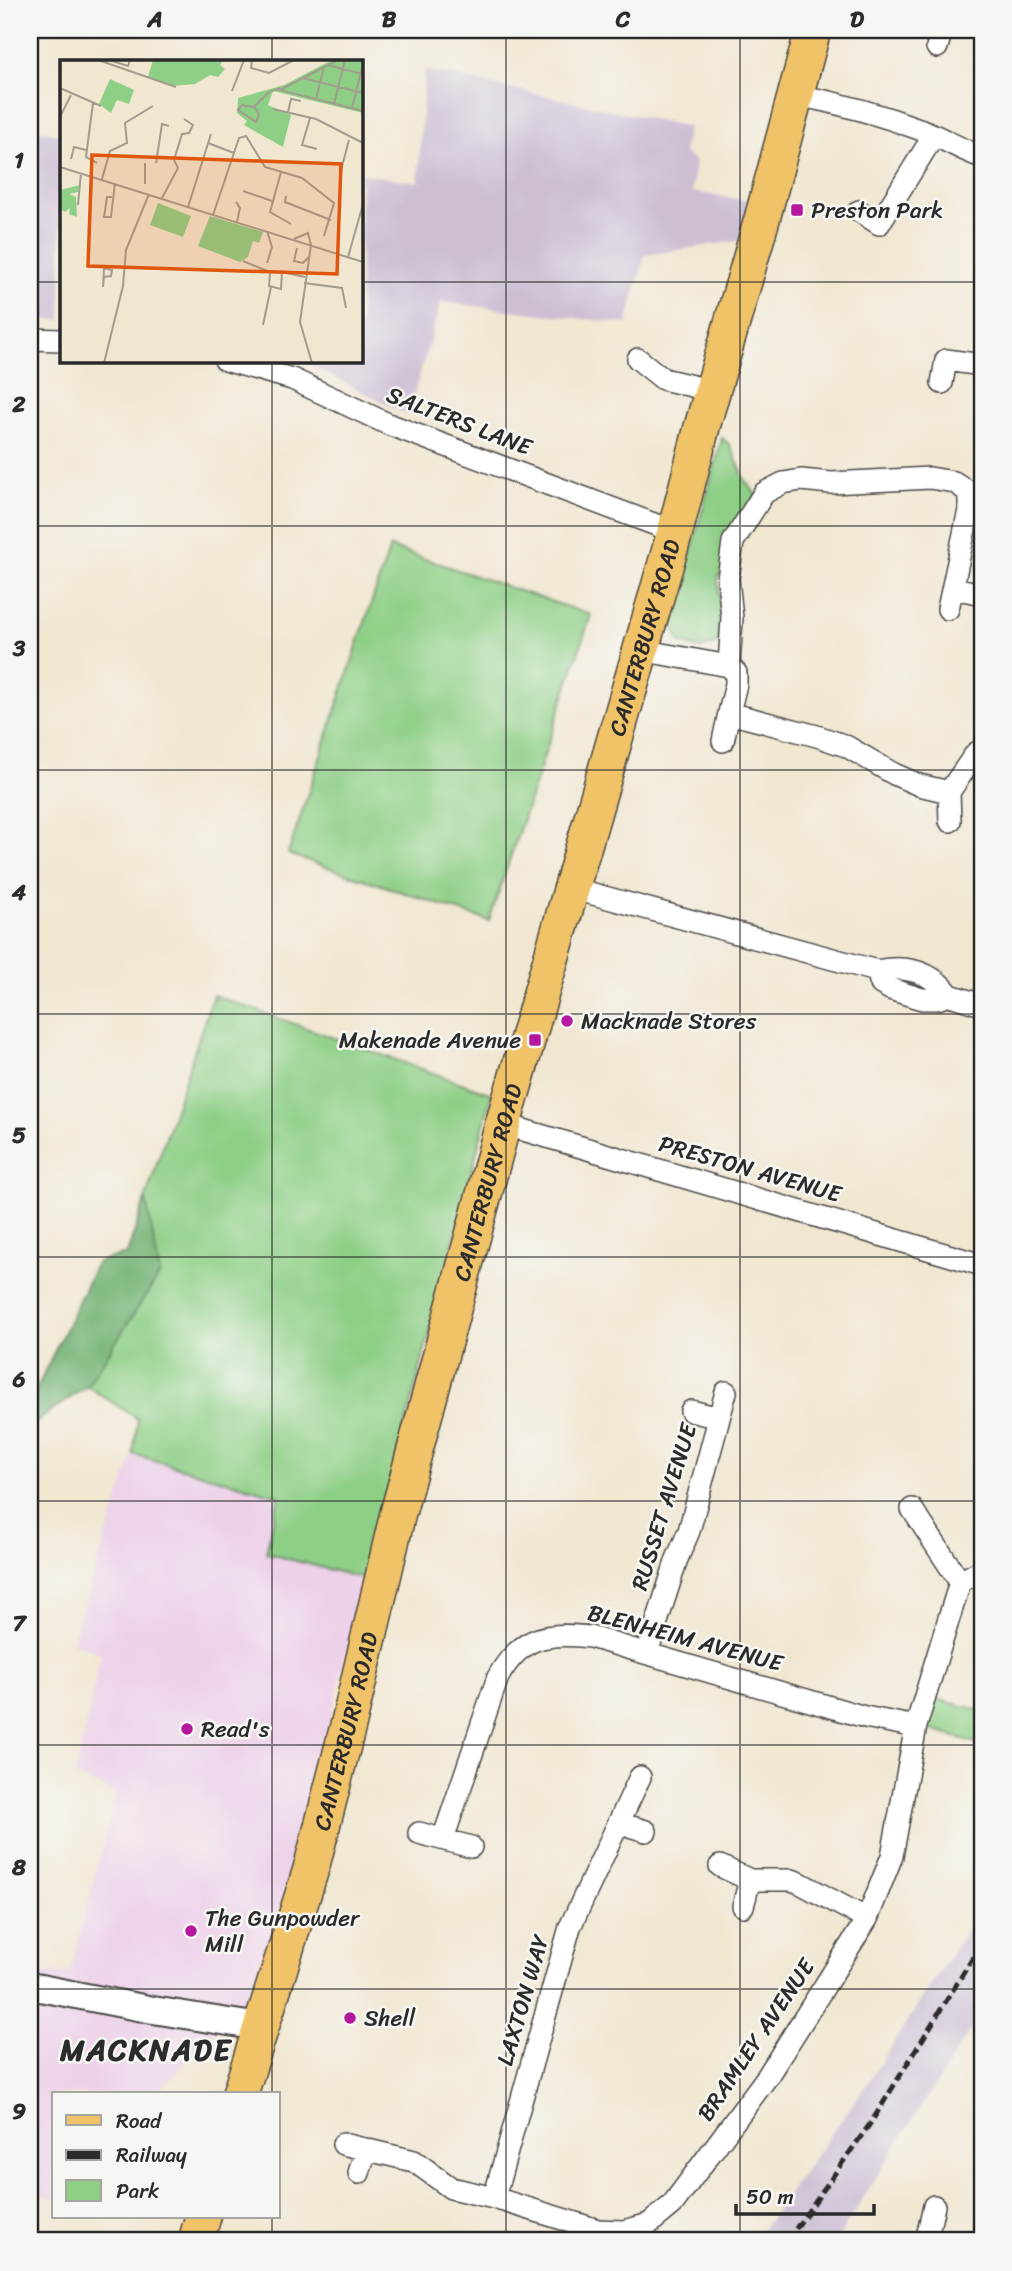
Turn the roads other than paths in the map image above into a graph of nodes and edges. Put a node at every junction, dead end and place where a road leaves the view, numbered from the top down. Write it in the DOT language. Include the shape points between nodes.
graph roads {
  1 [pos="813,30"];
  2 [pos="797,95"];
  3 [pos="934,135"];
  4 [pos="982,157"];
  5 [pos="859,211"];
  6 [pos="30,339"];
  7 [pos="60,340"];
  8 [pos="638,359"];
  9 [pos="232,362"];
  10 [pos="982,365"];
  11 [pos="942,383"];
  12 [pos="713,391"];
  13 [pos="675,532"];
  14 [pos="954,588"];
  15 [pos="982,594"];
  16 [pos="948,609"];
  17 [pos="640,650"];
  18 [pos="729,666"];
  19 [pos="729,713"];
  20 [pos="723,741"];
  21 [pos="982,751"];
  22 [pos="949,792"];
  23 [pos="950,821"];
  24 [pos="571,888"];
  25 [pos="982,1005"];
  26 [pos="503,1124"];
  27 [pos="982,1265"];
  28 [pos="726,1392"];
  29 [pos="691,1411"];
  30 [pos="719,1418"];
  31 [pos="912,1509"];
  32 [pos="982,1570"];
  33 [pos="960,1581"];
  34 [pos="647,1653"];
  35 [pos="916,1727"];
  36 [pos="640,1777"];
  37 [pos="619,1824"];
  38 [pos="646,1831"];
  39 [pos="419,1833"];
  40 [pos="443,1839"];
  41 [pos="471,1847"];
  42 [pos="720,1866"];
  43 [pos="750,1881"];
  44 [pos="743,1906"];
  45 [pos="867,1919"];
  46 [pos="30,1986"];
  47 [pos="260,2027"];
  48 [pos="241,2092"];
  49 [pos="343,2144"];
  50 [pos="366,2149"];
  51 [pos="359,2173"];
  52 [pos="494,2198"];
  53 [pos="934,2206"];
  54 [pos="203,2218"];
  55 [pos="196,2241"];
  56 [pos="926,2241"];
  1 -- 2 [label="main road, CANTERBURY ROAD"];
  2 -- 3 [label="street" via="892,119"];
  2 -- 12 [label="main road, CANTERBURY ROAD"];
  3 -- 4 [label="street"];
  3 -- 5 [label="street" via="879,224"];
  6 -- 7 [label="street"];
  8 -- 12 [label="street" via="663,379"];
  9 -- 13 [label="street, SALTERS LANE" via="292,379 388,424"];
  10 -- 11 [label="street" via="946,360"];
  12 -- 13 [label="main road, CANTERBURY ROAD"];
  13 -- 17 [label="main road, CANTERBURY ROAD"];
  14 -- 15 [label="street"];
  14 -- 16 [label="street"];
  14 -- 18 [label="street" via="969,510 969,492 954,482 928,488 879,480 831,483 785,499 764,493 733,542 728,579 732,618"];
  17 -- 18 [label="street"];
  17 -- 24 [label="main road, CANTERBURY ROAD"];
  18 -- 19 [label="street" via="736,673"];
  19 -- 20 [label="street"];
  19 -- 22 [label="street" via="846,746 894,774"];
  21 -- 22 [label="street"];
  22 -- 23 [label="street"];
  24 -- 25 [label="street" via="877,971 909,968 937,981 950,995"];
  24 -- 26 [label="main road, CANTERBURY ROAD"];
  26 -- 27 [label="street, PRESTON AVENUE"];
  26 -- 47 [label="main road, CANTERBURY ROAD" via="398,1513 307,1882"];
  28 -- 30 [label="street, RUSSET AVENUE"];
  29 -- 30 [label="street, RUSSET AVENUE"];
  30 -- 34 [label="street, RUSSET AVENUE" via="689,1531"];
  31 -- 33 [label="street"];
  32 -- 33 [label="street"];
  33 -- 35 [label="street, BRAMLEY AVENUE"];
  34 -- 35 [label="street, BLENHEIM AVENUE" via="865,1717"];
  34 -- 40 [label="street, BLENHEIM AVENUE" via="565,1634 522,1646 498,1677"];
  35 -- 45 [label="street, BRAMLEY AVENUE" via="892,1856"];
  36 -- 37 [label="street, LAXTON WAY"];
  37 -- 38 [label="street"];
  37 -- 52 [label="street, LAXTON WAY" via="570,1927"];
  39 -- 40 [label="street"];
  40 -- 41 [label="street"];
  42 -- 43 [label="street"];
  43 -- 44 [label="street"];
  43 -- 45 [label="street" via="792,1880"];
  45 -- 52 [label="street, BRAMLEY AVENUE" via="767,2077 672,2205 649,2224 624,2231 598,2230"];
  46 -- 47 [label="street"];
  47 -- 48 [label="main road, CANTERBURY ROAD"];
  49 -- 50 [label="street, BRAMLEY AVENUE"];
  50 -- 51 [label="street"];
  50 -- 52 [label="street, BRAMLEY AVENUE" via="414,2161 451,2188"];
  53 -- 56 [label="street"];
  54 -- 55 [label="main road"];
}
